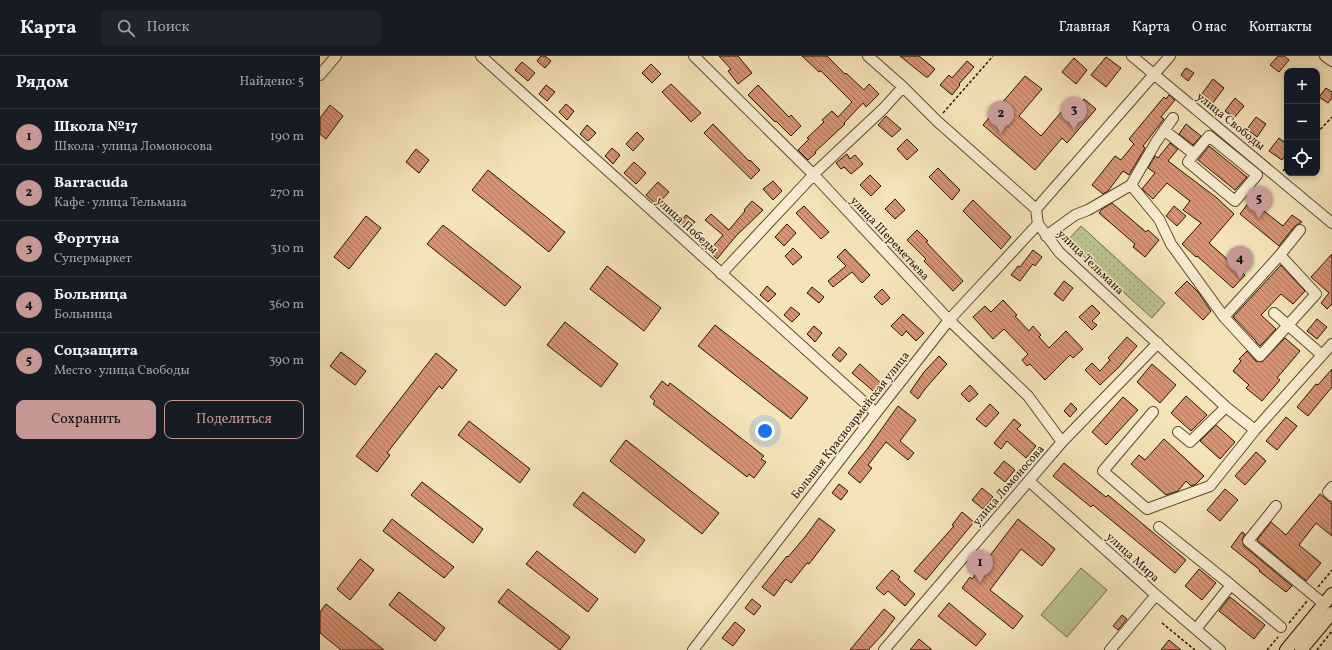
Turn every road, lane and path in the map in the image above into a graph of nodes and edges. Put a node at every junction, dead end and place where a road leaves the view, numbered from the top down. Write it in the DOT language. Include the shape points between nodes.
graph roads {
  1 [pos="336,56"];
  2 [pos="481,56"];
  3 [pos="694,56"];
  4 [pos="868,56"];
  5 [pos="993,56"];
  6 [pos="1132,56"];
  7 [pos="1170,56"];
  8 [pos="1325,56"];
  9 [pos="1332,61"];
  10 [pos="321,73"];
  11 [pos="1154,75"];
  12 [pos="902,87"];
  13 [pos="1332,117"];
  14 [pos="1173,118"];
  15 [pos="937,121"];
  16 [pos="1164,130"];
  17 [pos="1320,130"];
  18 [pos="1194,154"];
  19 [pos="814,175"];
  20 [pos="1131,185"];
  21 [pos="1036,209"];
  22 [pos="1332,223"];
  23 [pos="1038,224"];
  24 [pos="1300,230"];
  25 [pos="1046,236"];
  26 [pos="1280,255"];
  27 [pos="721,274"];
  28 [pos="1274,312"];
  29 [pos="1224,316"];
  30 [pos="949,320"];
  31 [pos="1288,325"];
  32 [pos="1158,343"];
  33 [pos="1332,344"];
  34 [pos="1322,355"];
  35 [pos="1226,407"];
  36 [pos="1153,412"];
  37 [pos="876,413"];
  38 [pos="1255,430"];
  39 [pos="1178,432"];
  40 [pos="1062,442"];
  41 [pos="1029,481"];
  42 [pos="1332,487"];
  43 [pos="1332,496"];
  44 [pos="1276,506"];
  45 [pos="1159,527"];
  46 [pos="1332,570"];
  47 [pos="1231,585"];
  48 [pos="1312,594"];
  49 [pos="1332,594"];
  50 [pos="1156,595"];
  51 [pos="1328,608"];
  52 [pos="1162,624"];
  53 [pos="1283,628"];
  54 [pos="1196,629"];
  55 [pos="1332,631"];
  56 [pos="693,650"];
  57 [pos="884,650"];
  58 [pos="1110,650"];
  59 [pos="1195,650"];
  60 [pos="1220,650"];
  61 [pos="1266,650"];
  62 [pos="1286,650"];
  63 [pos="1302,650"];
  64 [pos="1316,650"];
  1 -- 10 [label="street"];
  2 -- 27 [label="street, улица Победы"];
  3 -- 19 [label="street, улица Шереметьева"];
  4 -- 12 [label="street"];
  5 -- 15 [label="path"];
  6 -- 11 [label="street, улица Свободы"];
  7 -- 11 [label="street"];
  8 -- 9 [label="street"];
  11 -- 21 [label="street"];
  11 -- 22 [label="street, улица Свободы"];
  12 -- 15 [label="street"];
  12 -- 19 [label="street" via="883,109"];
  13 -- 17 [label="path"];
  14 -- 16 [label="street"];
  15 -- 21 [label="street"];
  16 -- 18 [label="street"];
  16 -- 20 [label="street"];
  18 -- 18 [label="street" via="1188,162 1235,200 1257,175 1209,136"];
  19 -- 27 [label="street"];
  19 -- 30 [label="street, улица Шереметьева"];
  20 -- 25 [label="street" via="1075,215"];
  20 -- 29 [label="street" via="1159,219 1171,244"];
  21 -- 23 [label="street, улица Тельмана"];
  23 -- 25 [label="street, улица Тельмана"];
  23 -- 30 [label="street, Большая Красноармейская улица"];
  24 -- 26 [label="street"];
  25 -- 32 [label="street, улица Тельмана" via="1059,252"];
  26 -- 29 [label="street"];
  26 -- 31 [label="street" via="1316,294"];
  27 -- 37 [label="street, улица Победы"];
  28 -- 31 [label="street"];
  29 -- 31 [label="street" via="1260,356"];
  30 -- 37 [label="street, Большая Красноармейская улица"];
  30 -- 40 [label="street, улица Шереметьева" via="1028,396"];
  31 -- 34 [label="street"];
  32 -- 35 [label="street, улица Тельмана"];
  32 -- 40 [label="street, улица Ломоносова"];
  33 -- 34 [label="street"];
  34 -- 38 [label="street"];
  35 -- 38 [label="street, улица Тельмана"];
  35 -- 39 [label="street" via="1190,442"];
  36 -- 38 [label="street" via="1103,471 1147,509 1210,486"];
  37 -- 56 [label="street, Большая Красноармейская улица"];
  40 -- 41 [label="street, улица Ломоносова"];
  41 -- 50 [label="street, улица Мира"];
  41 -- 57 [label="street, улица Ломоносова"];
  42 -- 43 [label="street" via="1328,492"];
  44 -- 48 [label="street" via="1248,541"];
  45 -- 47 [label="street"];
  46 -- 48 [label="path"];
  47 -- 53 [label="street"];
  47 -- 54 [label="street"];
  48 -- 51 [label="street"];
  48 -- 53 [label="path"];
  49 -- 51 [label="main road"];
  50 -- 54 [label="street, улица Мира"];
  50 -- 58 [label="street"];
  51 -- 62 [label="main road"];
  51 -- 63 [label="main road"];
  52 -- 59 [label="path"];
  53 -- 61 [label="path"];
  54 -- 60 [label="street, улица Мира"];
  55 -- 64 [label="path"];
}
